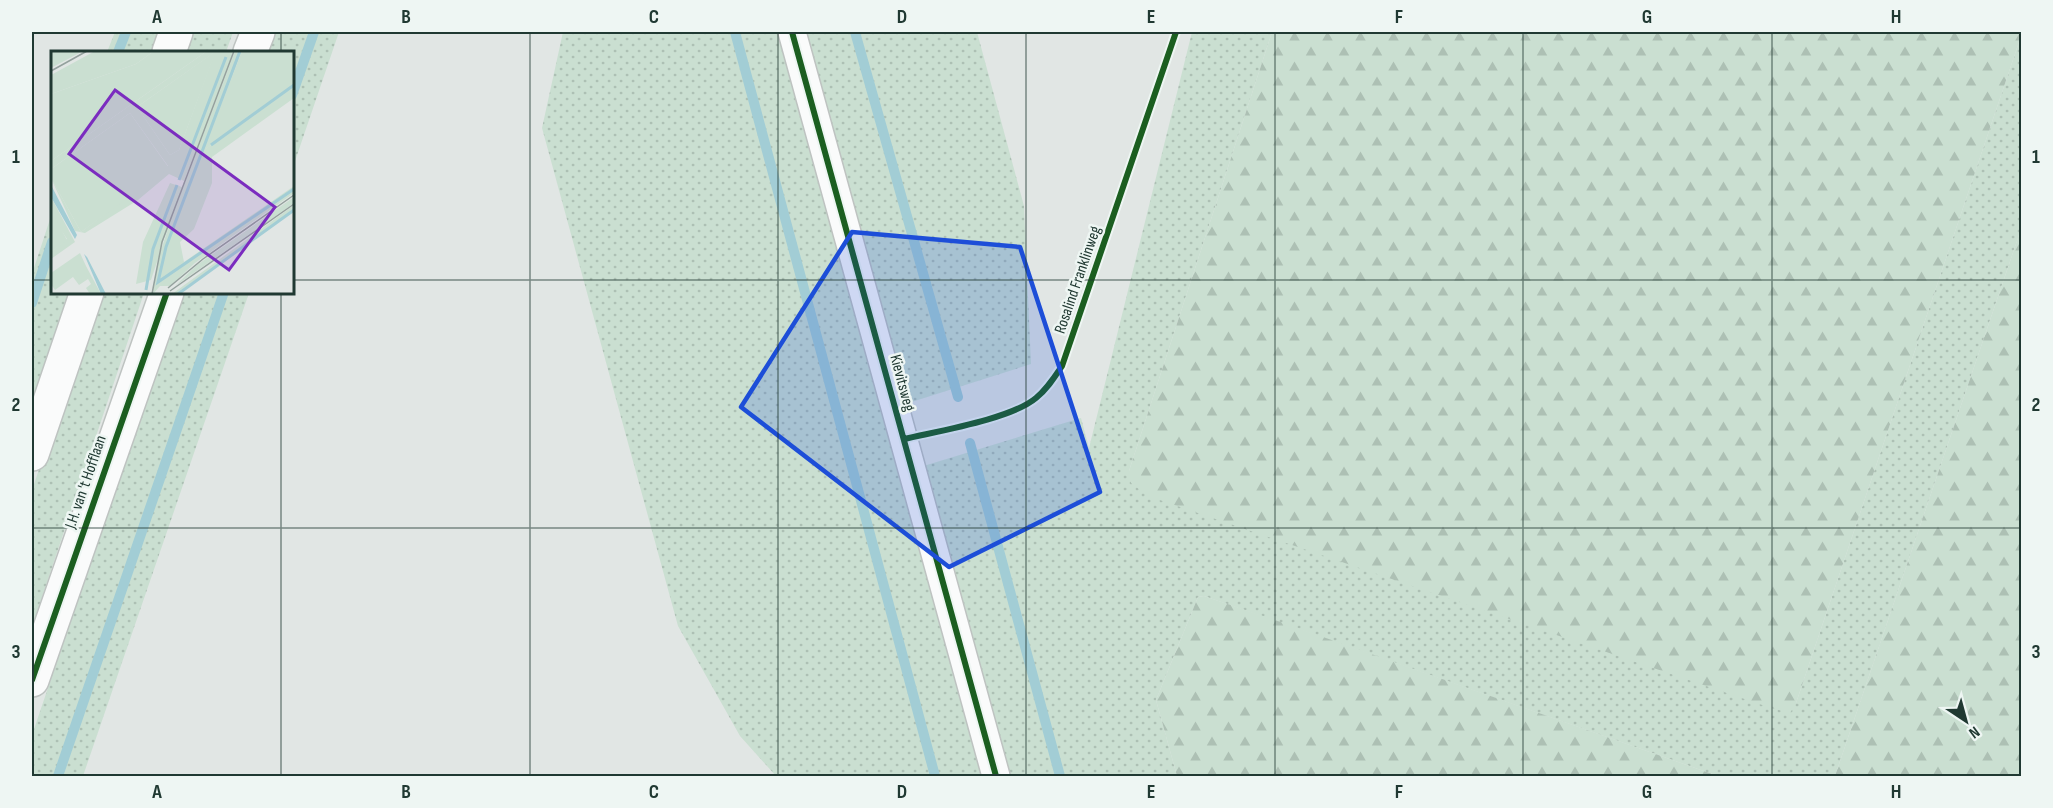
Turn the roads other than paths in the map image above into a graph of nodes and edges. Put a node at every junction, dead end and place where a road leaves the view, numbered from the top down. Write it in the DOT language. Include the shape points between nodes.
graph roads {
  1 [pos="176,32"];
  2 [pos="258,32"];
  3 [pos="792,32"];
  4 [pos="169,51"];
  5 [pos="250,51"];
  6 [pos="86,294"];
  7 [pos="166,294"];
  8 [pos="32,454"];
  9 [pos="32,680"];
  10 [pos="996,777"];
  1 -- 4 [label="street"];
  2 -- 5 [label="street"];
  3 -- 10 [label="street, Kievitsweg"];
  6 -- 8 [label="street"];
  7 -- 9 [label="street, J.H. van 't Hofflaan"];
}
